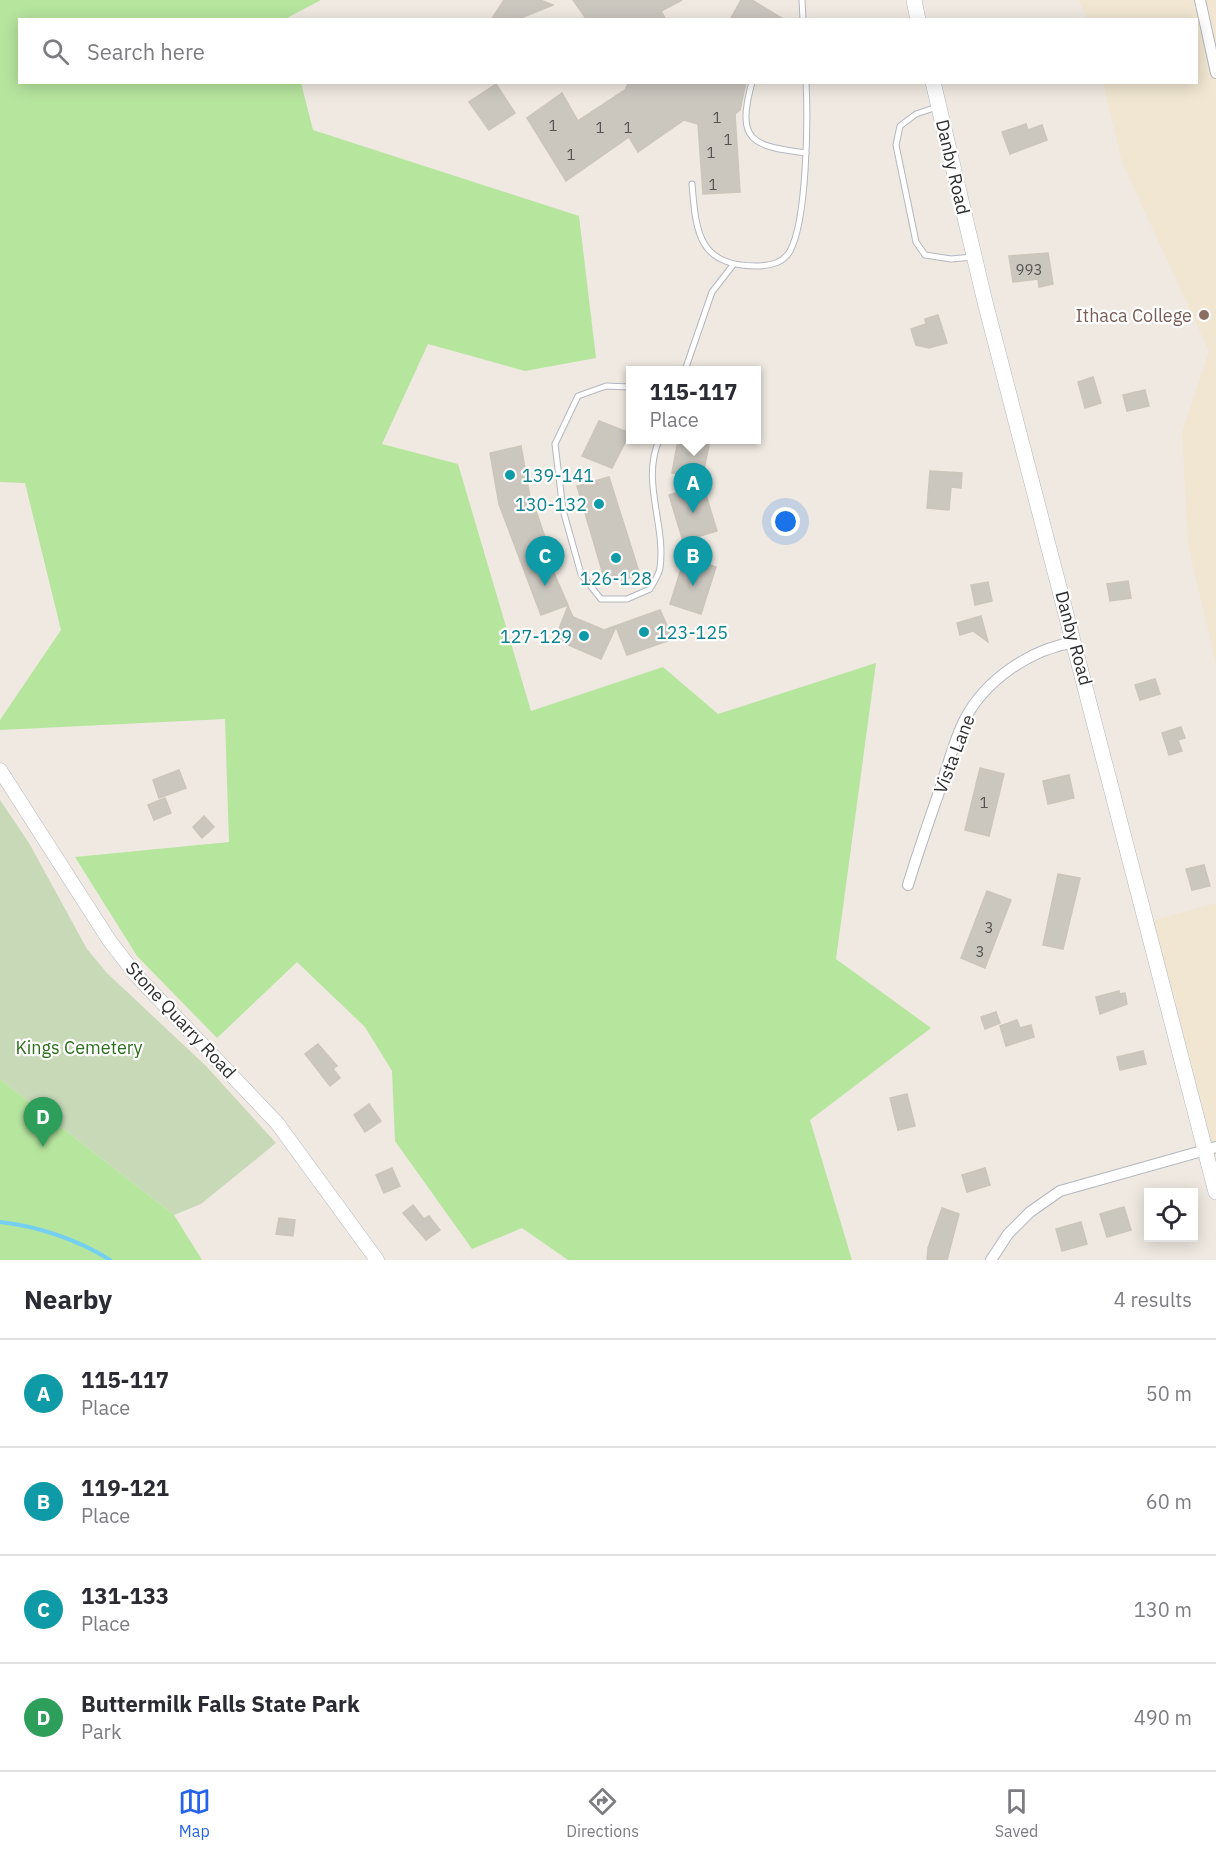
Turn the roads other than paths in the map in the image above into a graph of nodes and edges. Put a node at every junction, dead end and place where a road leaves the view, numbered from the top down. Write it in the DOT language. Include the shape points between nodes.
graph roads {
  1 [pos="802,0"];
  2 [pos="914,0"];
  3 [pos="1200,0"];
  4 [pos="803,18"];
  5 [pos="918,18"];
  6 [pos="1216,73"];
  7 [pos="752,84"];
  8 [pos="806,84"];
  9 [pos="933,84"];
  10 [pos="939,107"];
  11 [pos="806,153"];
  12 [pos="692,184"];
  13 [pos="974,257"];
  14 [pos="733,265"];
  15 [pos="687,366"];
  16 [pos="626,387"];
  17 [pos="657,444"];
  18 [pos="1075,642"];
  19 [pos="0,771"];
  20 [pos="908,885"];
  21 [pos="1211,1148"];
  22 [pos="1216,1192"];
  23 [pos="377,1260"];
  24 [pos="991,1260"];
  1 -- 4 [label="lane"];
  2 -- 5 [label="main road"];
  3 -- 6 [label="street"];
  7 -- 11 [label="lane" via="745,120 747,132 753,139 779,150"];
  8 -- 11 [label="lane"];
  9 -- 10 [label="main road, Danby Road"];
  10 -- 13 [label="main road, Danby Road"];
  10 -- 13 [label="lane" via="916,114 900,126 896,144 916,242 925,255"];
  11 -- 14 [label="lane" via="795,241 788,254 775,265"];
  12 -- 14 [label="lane" via="698,231 713,257"];
  13 -- 18 [label="main road, Danby Road"];
  14 -- 15 [label="lane" via="712,292"];
  16 -- 17 [label="lane" via="606,386 578,396 555,444 563,510 581,574 601,599 627,599 650,589 660,570 652,488 653,454"];
  18 -- 20 [label="street, Vista Lane" via="1050,648 1014,666 987,688 971,708"];
  18 -- 21 [label="main road, Danby Road"];
  19 -- 23 [label="street, Stone Quarry Road" via="109,940 136,975 277,1123"];
  21 -- 22 [label="main road, Danby Road"];
  21 -- 24 [label="street" via="1060,1191 1030,1212 1008,1234"];
}
